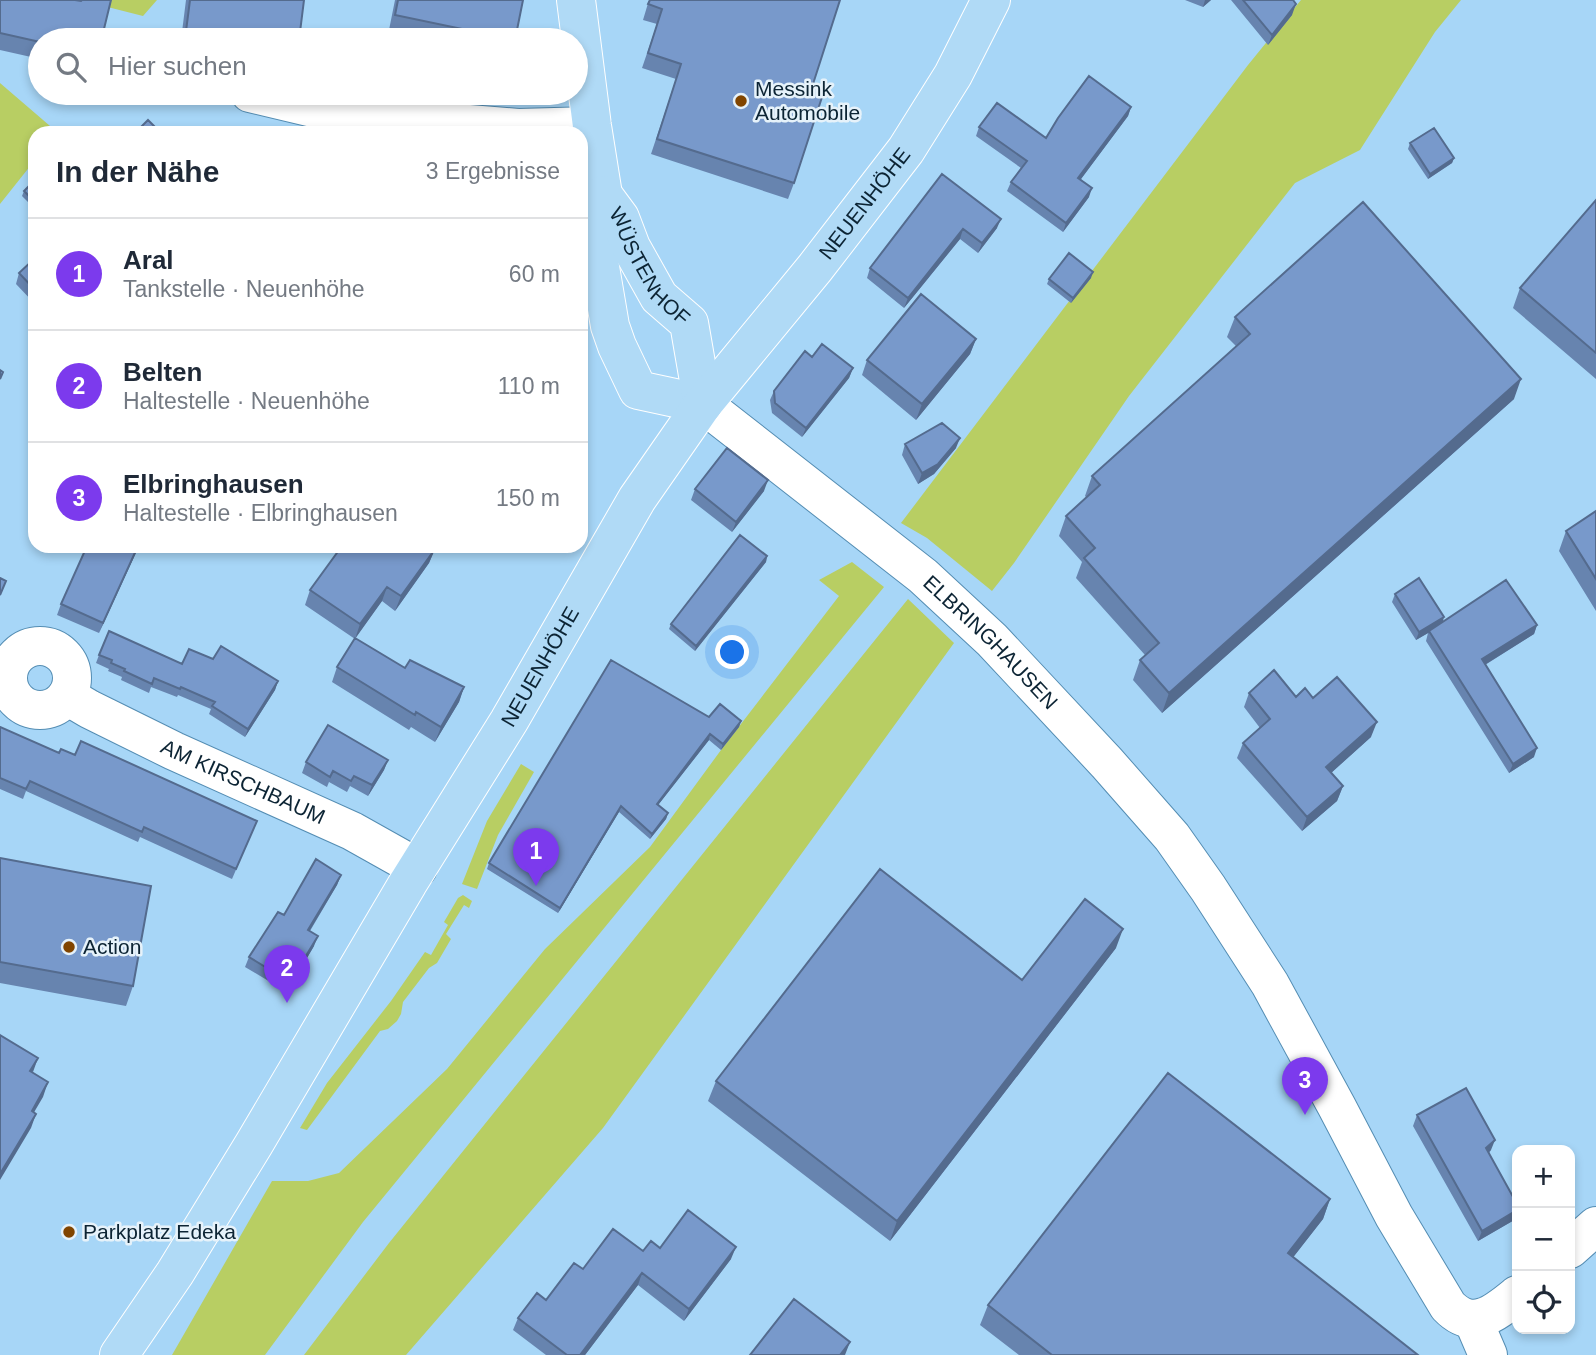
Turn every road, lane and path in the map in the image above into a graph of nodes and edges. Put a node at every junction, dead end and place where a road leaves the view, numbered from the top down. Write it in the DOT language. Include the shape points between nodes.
graph roads {
  1 [pos="576,0"];
  2 [pos="991,0"];
  3 [pos="580,28"];
  4 [pos="588,95"];
  5 [pos="300,105"];
  6 [pos="493,126"];
  7 [pos="588,127"];
  8 [pos="592,127"];
  9 [pos="603,195"];
  10 [pos="703,404"];
  11 [pos="67,695"];
  12 [pos="418,868"];
  13 [pos="1596,1226"];
  14 [pos="1575,1245"];
  15 [pos="1512,1298"];
  16 [pos="158,1301"];
  17 [pos="1473,1320"];
  18 [pos="120,1355"];
  19 [pos="144,1355"];
  20 [pos="1488,1355"];
  1 -- 3 [label="main road, WÜSTENHOF"];
  2 -- 10 [label="main road, NEUENHÖHE" via="953,75 906,150"];
  4 -- 8 [label="main road, WÜSTENHOF"];
  5 -- 6 [label="street" via="334,113"];
  7 -- 8 [label="street"];
  8 -- 9 [label="main road, WÜSTENHOF"];
  9 -- 10 [label="main road, WÜSTENHOF" via="620,218 659,297 689,323"];
  9 -- 10 [label="main road, WÜSTENHOF" via="595,225 610,327 638,390"];
  10 -- 12 [label="main road, NEUENHÖHE" via="631,508"];
  10 -- 17 [label="street, ELBRINGHAUSEN" via="923,576 986,634 1172,837 1270,984 1424,1269 1448,1306"];
  11 -- 12 [label="street, AM KIRSCHBAUM" via="174,751 352,831"];
  12 -- 16 [label="main road, NEUENHÖHE"];
  13 -- 14 [label="street"];
  15 -- 17 [label="street" via="1493,1313"];
  16 -- 18 [label="main road, NEUENHÖHE"];
  16 -- 19 [label="main road"];
  17 -- 20 [label="street"];
}
